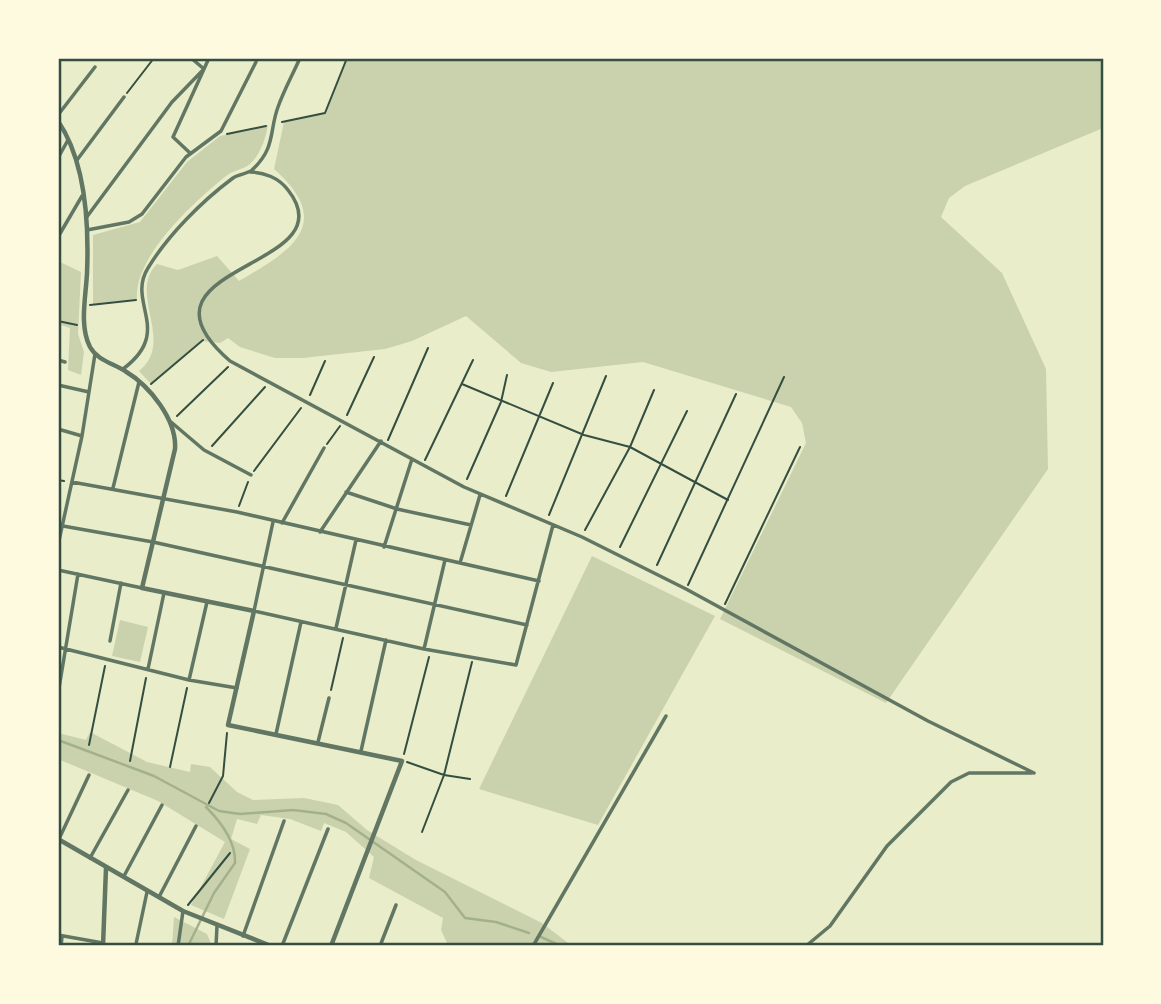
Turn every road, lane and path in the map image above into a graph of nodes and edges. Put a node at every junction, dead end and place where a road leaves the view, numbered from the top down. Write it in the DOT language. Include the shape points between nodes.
graph roads {
  1 [pos="154,58"];
  2 [pos="191,58"];
  3 [pos="209,58"];
  4 [pos="300,58"];
  5 [pos="348,58"];
  6 [pos="256,62"];
  7 [pos="95,67"];
  8 [pos="204,69"];
  9 [pos="124,97"];
  10 [pos="325,113"];
  11 [pos="58,115"];
  12 [pos="58,121"];
  13 [pos="68,140"];
  14 [pos="190,153"];
  15 [pos="58,158"];
  16 [pos="75,161"];
  17 [pos="250,172"];
  18 [pos="82,195"];
  19 [pos="86,218"];
  20 [pos="87,230"];
  21 [pos="58,237"];
  22 [pos="144,299"];
  23 [pos="85,305"];
  24 [pos="58,321"];
  25 [pos="84,327"];
  26 [pos="208,336"];
  27 [pos="428,348"];
  28 [pos="95,354"];
  29 [pos="374,357"];
  30 [pos="58,360"];
  31 [pos="473,360"];
  32 [pos="325,361"];
  33 [pos="65,362"];
  34 [pos="233,362"];
  35 [pos="123,369"];
  36 [pos="507,375"];
  37 [pos="606,376"];
  38 [pos="784,377"];
  39 [pos="271,380"];
  40 [pos="139,382"];
  41 [pos="553,383"];
  42 [pos="462,384"];
  43 [pos="58,385"];
  44 [pos="145,389"];
  45 [pos="654,390"];
  46 [pos="89,393"];
  47 [pos="736,394"];
  48 [pos="307,400"];
  49 [pos="501,402"];
  50 [pos="687,411"];
  51 [pos="541,414"];
  52 [pos="344,421"];
  53 [pos="171,422"];
  54 [pos="58,429"];
  55 [pos="584,435"];
  56 [pos="82,436"];
  57 [pos="381,441"];
  58 [pos="387,444"];
  59 [pos="630,447"];
  60 [pos="800,447"];
  61 [pos="324,448"];
  62 [pos="207,452"];
  63 [pos="412,458"];
  64 [pos="661,464"];
  65 [pos="424,465"];
  66 [pos="251,475"];
  67 [pos="72,482"];
  68 [pos="696,485"];
  69 [pos="464,487"];
  70 [pos="113,488"];
  71 [pos="346,492"];
  72 [pos="481,494"];
  73 [pos="164,497"];
  74 [pos="728,500"];
  75 [pos="503,503"];
  76 [pos="397,509"];
  77 [pos="237,512"];
  78 [pos="273,522"];
  79 [pos="546,522"];
  80 [pos="282,523"];
  81 [pos="553,525"];
  82 [pos="62,526"];
  83 [pos="471,526"];
  84 [pos="320,532"];
  85 [pos="582,537"];
  86 [pos="356,540"];
  87 [pos="153,542"];
  88 [pos="58,545"];
  89 [pos="384,547"];
  90 [pos="617,554"];
  91 [pos="445,560"];
  92 [pos="460,563"];
  93 [pos="264,567"];
  94 [pos="58,570"];
  95 [pos="654,573"];
  96 [pos="78,574"];
  97 [pos="539,581"];
  98 [pos="121,583"];
  99 [pos="346,584"];
  100 [pos="142,588"];
  101 [pos="686,589"];
  102 [pos="164,593"];
  103 [pos="207,602"];
  104 [pos="434,604"];
  105 [pos="723,608"];
  106 [pos="254,611"];
  107 [pos="301,622"];
  108 [pos="527,625"];
  109 [pos="336,628"];
  110 [pos="345,631"];
  111 [pos="386,640"];
  112 [pos="110,641"];
  113 [pos="58,647"];
  114 [pos="65,648"];
  115 [pos="424,649"];
  116 [pos="430,651"];
  117 [pos="107,657"];
  118 [pos="473,658"];
  119 [pos="148,670"];
  120 [pos="189,680"];
  121 [pos="237,688"];
  122 [pos="58,694"];
  123 [pos="329,698"];
  124 [pos="666,716"];
  125 [pos="228,725"];
  126 [pos="276,734"];
  127 [pos="318,742"];
  128 [pos="89,746"];
  129 [pos="361,751"];
  130 [pos="130,761"];
  131 [pos="402,761"];
  132 [pos="170,767"];
  133 [pos="89,775"];
  134 [pos="444,775"];
  135 [pos="470,779"];
  136 [pos="128,790"];
  137 [pos="209,803"];
  138 [pos="162,805"];
  139 [pos="284,821"];
  140 [pos="196,826"];
  141 [pos="328,829"];
  142 [pos="422,832"];
  143 [pos="58,839"];
  144 [pos="230,853"];
  145 [pos="90,858"];
  146 [pos="106,868"];
  147 [pos="123,878"];
  148 [pos="146,892"];
  149 [pos="158,899"];
  150 [pos="396,905"];
  151 [pos="183,911"];
  152 [pos="218,926"];
  153 [pos="60,936"];
  154 [pos="243,936"];
  155 [pos="136,944"];
  156 [pos="103,945"];
  157 [pos="61,946"];
  158 [pos="178,946"];
  159 [pos="216,946"];
  160 [pos="271,946"];
  161 [pos="282,946"];
  162 [pos="331,946"];
  163 [pos="380,946"];
  164 [pos="533,946"];
  165 [pos="806,946"];
  1 -- 9 [label="path"];
  2 -- 8 [label="street"];
  3 -- 8 [label="street"];
  4 -- 17 [label="street" via="277,108 273,138"];
  5 -- 10 [label="path"];
  6 -- 14 [label="street" via="225,126"];
  7 -- 11 [label="street"];
  8 -- 14 [label="street" via="173,137"];
  8 -- 19 [label="street" via="172,102"];
  9 -- 16 [label="street"];
  12 -- 13 [label="street"];
  13 -- 15 [label="street"];
  13 -- 16 [label="street"];
  14 -- 20 [label="street" via="138,218"];
  16 -- 18 [label="street"];
  17 -- 22 [label="street" via="229,181 162,249 145,273"];
  17 -- 26 [label="street" via="267,175 288,190 296,208 294,228 278,250 208,290 200,312"];
  18 -- 19 [label="street"];
  18 -- 21 [label="street"];
  19 -- 20 [label="street"];
  20 -- 23 [label="street"];
  22 -- 23 [label="path"];
  22 -- 35 [label="street" via="146,341 138,358"];
  23 -- 25 [label="street"];
  24 -- 25 [label="path"];
  25 -- 28 [label="street"];
  26 -- 34 [label="street"];
  26 -- 44 [label="path"];
  27 -- 58 [label="path"];
  28 -- 35 [label="street"];
  28 -- 46 [label="street"];
  29 -- 52 [label="path"];
  30 -- 33 [label="street"];
  31 -- 42 [label="path"];
  32 -- 48 [label="path"];
  34 -- 39 [label="street"];
  34 -- 53 [label="path"];
  35 -- 40 [label="street"];
  36 -- 49 [label="path"];
  37 -- 55 [label="path"];
  38 -- 74 [label="path"];
  39 -- 48 [label="street"];
  39 -- 62 [label="path"];
  40 -- 44 [label="street"];
  40 -- 70 [label="street"];
  41 -- 51 [label="path"];
  42 -- 49 [label="path"];
  42 -- 65 [label="path"];
  43 -- 46 [label="street"];
  44 -- 53 [label="street"];
  45 -- 59 [label="path"];
  46 -- 56 [label="street"];
  47 -- 68 [label="path"];
  48 -- 52 [label="street"];
  48 -- 66 [label="path"];
  49 -- 51 [label="path"];
  49 -- 69 [label="path"];
  50 -- 64 [label="path"];
  51 -- 55 [label="path"];
  51 -- 75 [label="path"];
  52 -- 57 [label="street"];
  52 -- 61 [label="path"];
  53 -- 62 [label="street"];
  53 -- 73 [label="street" via="176,449"];
  54 -- 56 [label="street"];
  55 -- 59 [label="path"];
  55 -- 79 [label="path"];
  56 -- 67 [label="street"];
  57 -- 58 [label="street"];
  57 -- 71 [label="street"];
  58 -- 63 [label="street"];
  59 -- 64 [label="path"];
  59 -- 85 [label="path"];
  60 -- 105 [label="path"];
  61 -- 80 [label="street"];
  62 -- 66 [label="street"];
  63 -- 65 [label="street"];
  63 -- 76 [label="street"];
  64 -- 68 [label="path"];
  64 -- 90 [label="path"];
  65 -- 69 [label="street"];
  66 -- 77 [label="path"];
  67 -- 70 [label="street"];
  67 -- 82 [label="street"];
  68 -- 74 [label="path"];
  68 -- 95 [label="path"];
  69 -- 72 [label="street"];
  70 -- 73 [label="street"];
  71 -- 76 [label="street"];
  71 -- 84 [label="street"];
  72 -- 75 [label="street"];
  72 -- 83 [label="street"];
  73 -- 77 [label="street"];
  73 -- 87 [label="street"];
  74 -- 101 [label="path"];
  75 -- 79 [label="street"];
  76 -- 83 [label="street"];
  76 -- 89 [label="street"];
  77 -- 78 [label="street"];
  78 -- 80 [label="street"];
  78 -- 93 [label="street"];
  79 -- 81 [label="street"];
  80 -- 84 [label="street"];
  81 -- 85 [label="street"];
  81 -- 97 [label="street"];
  82 -- 87 [label="street"];
  82 -- 88 [label="street"];
  83 -- 92 [label="street"];
  84 -- 86 [label="street"];
  85 -- 90 [label="street"];
  86 -- 89 [label="street"];
  86 -- 99 [label="street"];
  87 -- 93 [label="street"];
  87 -- 100 [label="street"];
  89 -- 91 [label="street"];
  90 -- 95 [label="street"];
  91 -- 92 [label="street"];
  91 -- 104 [label="street"];
  92 -- 97 [label="street"];
  93 -- 99 [label="street"];
  93 -- 106 [label="street"];
  94 -- 96 [label="street"];
  95 -- 101 [label="street"];
  96 -- 98 [label="street"];
  96 -- 114 [label="street"];
  97 -- 108 [label="street"];
  98 -- 100 [label="street"];
  98 -- 112 [label="street"];
  99 -- 104 [label="street"];
  99 -- 109 [label="street"];
  100 -- 102 [label="street"];
  101 -- 105 [label="street"];
  102 -- 103 [label="street"];
  102 -- 119 [label="street"];
  103 -- 106 [label="street"];
  103 -- 120 [label="street"];
  104 -- 108 [label="street"];
  104 -- 115 [label="street"];
  105 -- 165 [label="street" via="928,721 1034,773 969,773 951,782 887,846 830,926"];
  106 -- 107 [label="street"];
  106 -- 121 [label="street"];
  107 -- 109 [label="street"];
  107 -- 126 [label="street"];
  108 -- 118 [label="street" via="516,665"];
  109 -- 110 [label="street"];
  110 -- 111 [label="street"];
  110 -- 123 [label="path"];
  111 -- 115 [label="street"];
  111 -- 129 [label="street"];
  113 -- 114 [label="street"];
  114 -- 117 [label="street"];
  114 -- 122 [label="street"];
  115 -- 116 [label="street"];
  116 -- 118 [label="street"];
  116 -- 131 [label="path"];
  117 -- 119 [label="street"];
  117 -- 128 [label="path"];
  118 -- 134 [label="path"];
  119 -- 120 [label="street"];
  119 -- 130 [label="path"];
  120 -- 121 [label="street"];
  120 -- 132 [label="path"];
  121 -- 125 [label="street"];
  123 -- 127 [label="street"];
  124 -- 164 [label="street"];
  125 -- 126 [label="street"];
  125 -- 137 [label="path" via="223,776"];
  126 -- 127 [label="street"];
  127 -- 129 [label="street"];
  129 -- 131 [label="street"];
  131 -- 134 [label="path"];
  131 -- 162 [label="street"];
  133 -- 143 [label="street"];
  134 -- 135 [label="path"];
  134 -- 142 [label="path"];
  136 -- 145 [label="street"];
  138 -- 147 [label="street"];
  139 -- 154 [label="street"];
  140 -- 149 [label="street"];
  141 -- 161 [label="street"];
  143 -- 145 [label="street"];
  144 -- 151 [label="path"];
  145 -- 146 [label="street"];
  146 -- 147 [label="street"];
  146 -- 156 [label="street"];
  147 -- 148 [label="street"];
  148 -- 149 [label="street"];
  148 -- 155 [label="street"];
  149 -- 151 [label="street"];
  150 -- 163 [label="street"];
  151 -- 152 [label="street"];
  151 -- 158 [label="street"];
  152 -- 154 [label="street"];
  152 -- 159 [label="street"];
  153 -- 156 [label="street"];
  153 -- 157 [label="street"];
  154 -- 160 [label="street"];
}
